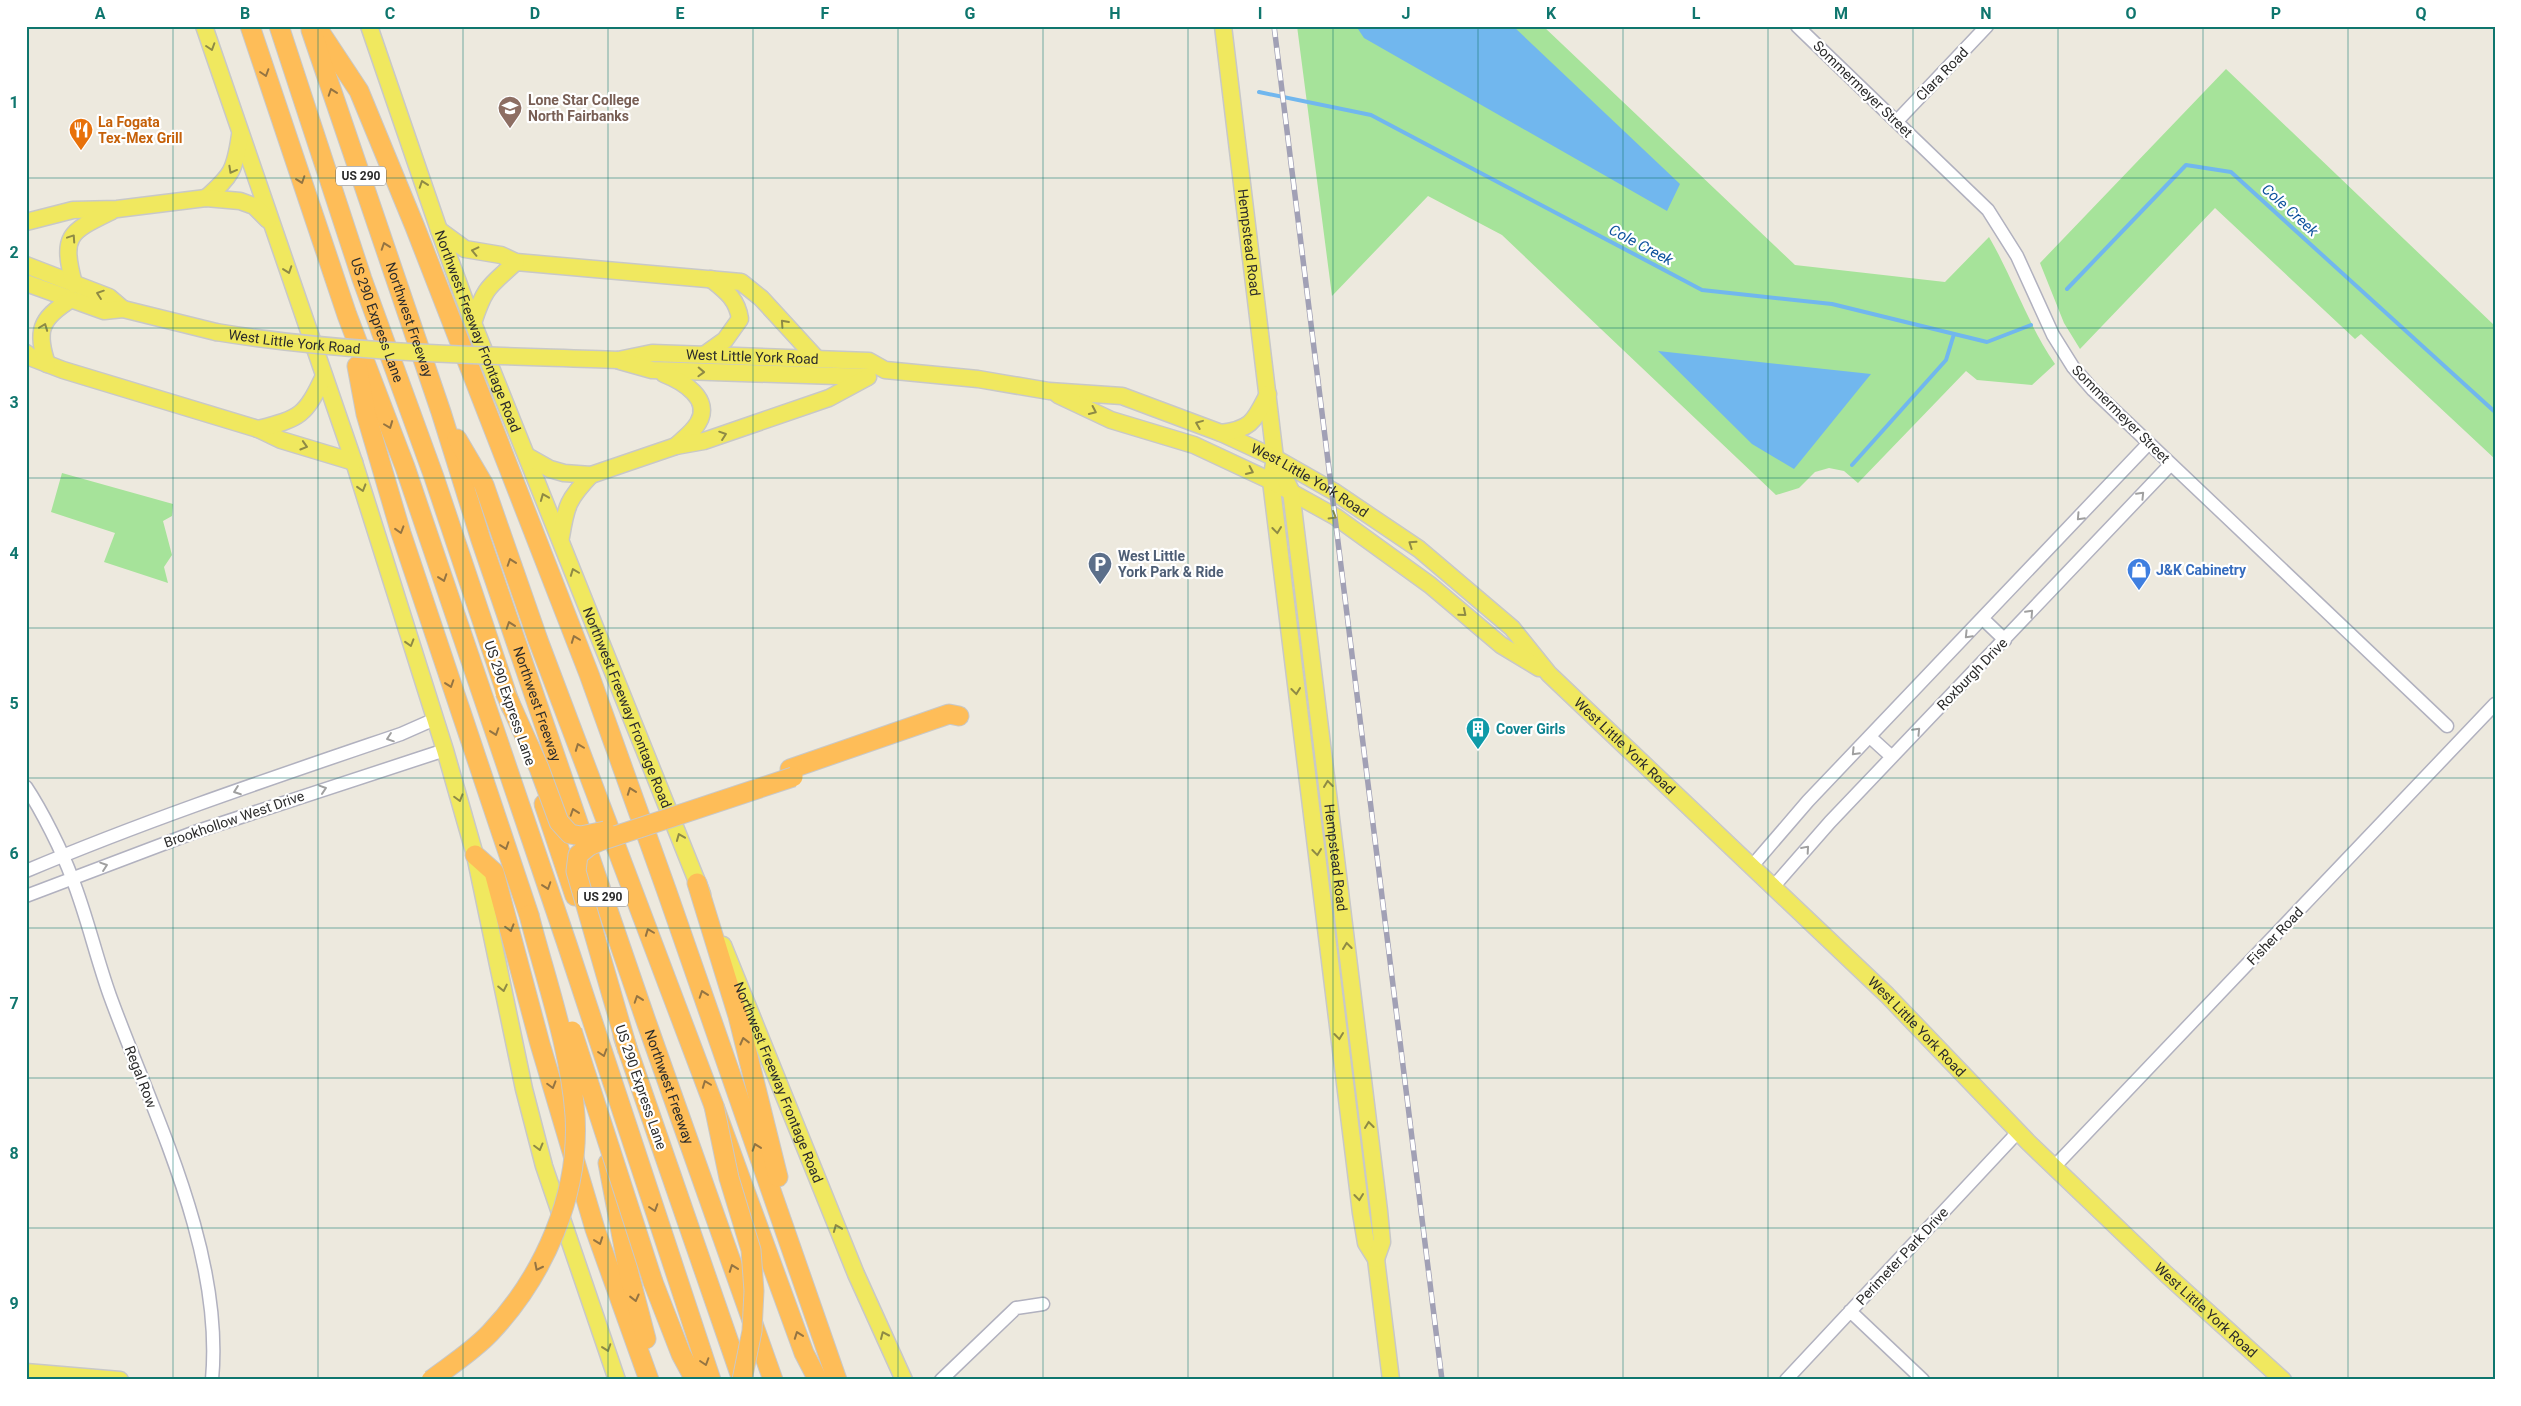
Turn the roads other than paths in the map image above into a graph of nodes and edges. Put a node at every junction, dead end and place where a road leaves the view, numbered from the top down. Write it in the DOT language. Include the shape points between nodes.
graph roads {
  1 [pos="204,26"];
  2 [pos="250,26"];
  3 [pos="279,26"];
  4 [pos="309,26"];
  5 [pos="316,26"];
  6 [pos="369,26"];
  7 [pos="1223,26"];
  8 [pos="1797,26"];
  9 [pos="1987,26"];
  10 [pos="1897,121"];
  11 [pos="240,133"];
  12 [pos="206,198"];
  13 [pos="117,209"];
  14 [pos="26,222"];
  15 [pos="272,224"];
  16 [pos="439,230"];
  17 [pos="516,262"];
  18 [pos="26,265"];
  19 [pos="711,279"];
  20 [pos="26,283"];
  21 [pos="72,292"];
  22 [pos="347,315"];
  23 [pos="473,323"];
  24 [pos="26,353"];
  25 [pos="704,355"];
  26 [pos="817,359"];
  27 [pos="618,360"];
  28 [pos="47,364"];
  29 [pos="652,370"];
  30 [pos="885,370"];
  31 [pos="324,376"];
  32 [pos="868,377"];
  33 [pos="1049,391"];
  34 [pos="1268,394"];
  35 [pos="441,412"];
  36 [pos="258,428"];
  37 [pos="1221,433"];
  38 [pos="2149,443"];
  39 [pos="676,446"];
  40 [pos="527,456"];
  41 [pos="1275,458"];
  42 [pos="354,462"];
  43 [pos="2171,464"];
  44 [pos="590,475"];
  45 [pos="1271,481"];
  46 [pos="1291,492"];
  47 [pos="561,538"];
  48 [pos="1983,619"];
  49 [pos="2005,640"];
  50 [pos="1549,674"];
  51 [pos="505,692"];
  52 [pos="2495,704"];
  53 [pos="435,719"];
  54 [pos="2447,726"];
  55 [pos="1870,736"];
  56 [pos="445,750"];
  57 [pos="1892,757"];
  58 [pos="791,773"];
  59 [pos="26,787"];
  60 [pos="61,855"];
  61 [pos="475,855"];
  62 [pos="1752,865"];
  63 [pos="26,871"];
  64 [pos="72,877"];
  65 [pos="697,883"];
  66 [pos="1774,886"];
  67 [pos="26,896"];
  68 [pos="529,915"];
  69 [pos="566,941"];
  70 [pos="628,1051"];
  71 [pos="714,1106"];
  72 [pos="2018,1132"];
  73 [pos="2054,1167"];
  74 [pos="1376,1259"];
  75 [pos="1043,1304"];
  76 [pos="1850,1311"];
  77 [pos="818,1326"];
  78 [pos="26,1372"];
  79 [pos="120,1380"];
  80 [pos="212,1380"];
  81 [pos="431,1380"];
  82 [pos="617,1380"];
  83 [pos="649,1380"];
  84 [pos="659,1380"];
  85 [pos="695,1380"];
  86 [pos="711,1380"];
  87 [pos="742,1380"];
  88 [pos="773,1380"];
  89 [pos="818,1380"];
  90 [pos="837,1380"];
  91 [pos="904,1380"];
  92 [pos="941,1380"];
  93 [pos="1391,1380"];
  94 [pos="1786,1380"];
  95 [pos="1923,1380"];
  96 [pos="2283,1380"];
  1 -- 11 [label="main road, one-way"];
  2 -- 22 [label="highway, one-way"];
  3 -- 51 [label="highway, US 290 Express Lane" via="362,279 434,477"];
  35 -- 4 [label="highway, Northwest Freeway / US 290, one-way"];
  77 -- 5 [label="highway, one-way" via="585,664 419,236 359,91"];
  16 -- 6 [label="main road, Northwest Freeway Frontage Road, one-way"];
  7 -- 34 [label="main road, Hempstead Road"];
  8 -- 10 [label="street, Sommermeyer Street"];
  9 -- 10 [label="street, Clara Road"];
  10 -- 38 [label="street, Sommermeyer Street" via="1988,210 2006,236 2039,308 2073,367"];
  11 -- 12 [label="main road, one-way" via="236,164 229,176"];
  11 -- 15 [label="main road"];
  12 -- 13 [label="main road"];
  12 -- 15 [label="main road" via="240,201 254,206"];
  13 -- 14 [label="main road" via="73,210"];
  21 -- 13 [label="main road, one-way" via="67,245 83,225"];
  15 -- 31 [label="main road, one-way"];
  17 -- 16 [label="main road, one-way" via="501,255 465,249"];
  16 -- 23 [label="main road, Northwest Freeway Frontage Road"];
  17 -- 19 [label="main road"];
  17 -- 23 [label="main road" via="490,284 482,296"];
  18 -- 21 [label="main road, West Little York Road"];
  19 -- 25 [label="main road" via="730,294 738,306 740,319 725,340"];
  26 -- 19 [label="main road, one-way" via="752,289 741,282"];
  20 -- 21 [label="main road, West Little York Road"];
  21 -- 27 [label="main road, West Little York Road, bridge" via="104,312 123,310 216,332 305,345 398,352"];
  28 -- 21 [label="main road, one-way" via="40,343 41,331 46,320"];
  22 -- 68 [label="highway, one-way" via="366,414 380,463 440,654"];
  22 -- 69 [label="highway, one-way" via="405,467"];
  23 -- 40 [label="main road, Northwest Freeway Frontage Road"];
  24 -- 28 [label="main road"];
  25 -- 26 [label="main road, West Little York Road"];
  25 -- 27 [label="main road, West Little York Road" via="652,353"];
  26 -- 30 [label="main road, West Little York Road" via="869,361"];
  27 -- 29 [label="main road, West Little York Road"];
  28 -- 36 [label="main road"];
  29 -- 32 [label="main road, West Little York Road, one-way"];
  29 -- 39 [label="main road" via="679,380 700,403 698,423"];
  30 -- 32 [label="main road, West Little York Road"];
  30 -- 33 [label="main road, West Little York Road" via="978,379"];
  31 -- 36 [label="main road" via="304,412 292,420"];
  31 -- 42 [label="main road"];
  39 -- 32 [label="main road, one-way" via="704,441 829,398"];
  37 -- 33 [label="main road, West Little York Road, one-way" via="1122,396"];
  33 -- 45 [label="main road, West Little York Road, one-way" via="1111,420 1194,445"];
  34 -- 37 [label="main road" via="1254,421 1246,428"];
  34 -- 41 [label="main road, Hempstead Road"];
  71 -- 35 [label="highway, one-way" via="538,640 484,485"];
  88 -- 35 [label="highway, Northwest Freeway / US 290, one-way" via="639,1002 481,540"];
  36 -- 42 [label="main road, one-way" via="281,440"];
  37 -- 41 [label="main road, West Little York Road"];
  38 -- 43 [label="street, Sommermeyer Street"];
  38 -- 48 [label="street, one-way"];
  39 -- 44 [label="main road"];
  40 -- 44 [label="main road" via="550,469"];
  47 -- 40 [label="main road, Northwest Freeway Frontage Road, one-way"];
  41 -- 45 [label="main road, Hempstead Road"];
  41 -- 46 [label="main road, Hempstead Road"];
  50 -- 41 [label="main road, West Little York Road, one-way" via="1512,628 1419,549 1333,491"];
  42 -- 53 [label="main road, one-way"];
  49 -- 43 [label="street, Roxburgh Drive, one-way"];
  43 -- 54 [label="street, Sommermeyer Street"];
  44 -- 47 [label="main road" via="566,507"];
  45 -- 46 [label="main road, West Little York Road"];
  45 -- 74 [label="main road, Hempstead Road, one-way" via="1361,1212 1366,1243"];
  46 -- 50 [label="main road, West Little York Road, one-way" via="1336,517 1393,557 1502,645"];
  74 -- 46 [label="main road, Hempstead Road, one-way" via="1382,1242 1379,1210"];
  65 -- 47 [label="main road, Northwest Freeway Frontage Road, one-way"];
  48 -- 49 [label="street"];
  48 -- 55 [label="street, one-way"];
  57 -- 49 [label="street, Roxburgh Drive, one-way"];
  50 -- 62 [label="main road, West Little York Road"];
  51 -- 58 [label="highway, bridge" via="559,822 570,834 598,834"];
  51 -- 70 [label="highway, US 290 Express Lane, bridge"];
  52 -- 73 [label="street, Fisher Road"];
  53 -- 56 [label="main road"];
  53 -- 60 [label="street, Brookhollow West Drive, one-way"];
  55 -- 57 [label="street"];
  55 -- 62 [label="street, one-way"];
  56 -- 61 [label="main road, one-way"];
  64 -- 56 [label="street, Brookhollow West Drive, one-way" via="195,832"];
  66 -- 57 [label="street, Roxburgh Drive, one-way"];
  58 -- 58 [label="highway" via="949,714 959,716 952,722"];
  58 -- 70 [label="highway, bridge" via="600,841 578,855 576,871"];
  59 -- 60 [label="street, Regal Row"];
  60 -- 63 [label="street, Brookhollow West Drive"];
  60 -- 64 [label="street, Regal Row"];
  61 -- 82 [label="main road, one-way" via="524,1089 544,1166"];
  61 -- 83 [label="highway, one-way" via="494,872 540,1044 595,1229"];
  62 -- 66 [label="main road, West Little York Road"];
  64 -- 67 [label="street, Brookhollow West Drive"];
  64 -- 80 [label="street, Regal Row" via="110,995 170,1150 200,1250 214,1334"];
  77 -- 65 [label="highway, one-way" via="738,1016"];
  91 -- 65 [label="main road, Northwest Freeway Frontage Road, one-way" via="852,1265 764,1041"];
  66 -- 72 [label="main road, West Little York Road" via="1907,1015"];
  68 -- 81 [label="highway, one-way, bridge" via="567,1060 575,1123 573,1165 550,1243 514,1305 490,1334"];
  68 -- 85 [label="highway, bridge" via="558,988 652,1282"];
  69 -- 84 [label="highway, one-way" via="630,1274"];
  69 -- 86 [label="highway, one-way"];
  70 -- 87 [label="highway, US 290 Express Lane"];
  71 -- 87 [label="highway, bridge" via="729,1178 751,1250 752,1332"];
  89 -- 71 [label="highway, one-way, bridge" via="804,1353"];
  72 -- 73 [label="main road, West Little York Road"];
  72 -- 76 [label="street, Perimeter Park Drive"];
  73 -- 96 [label="main road, West Little York Road"];
  74 -- 93 [label="main road, Hempstead Road"];
  75 -- 92 [label="street" via="1016,1308"];
  76 -- 94 [label="street, Perimeter Park Drive"];
  76 -- 95 [label="street"];
  77 -- 90 [label="highway"];
  78 -- 79 [label="main road"];
}
